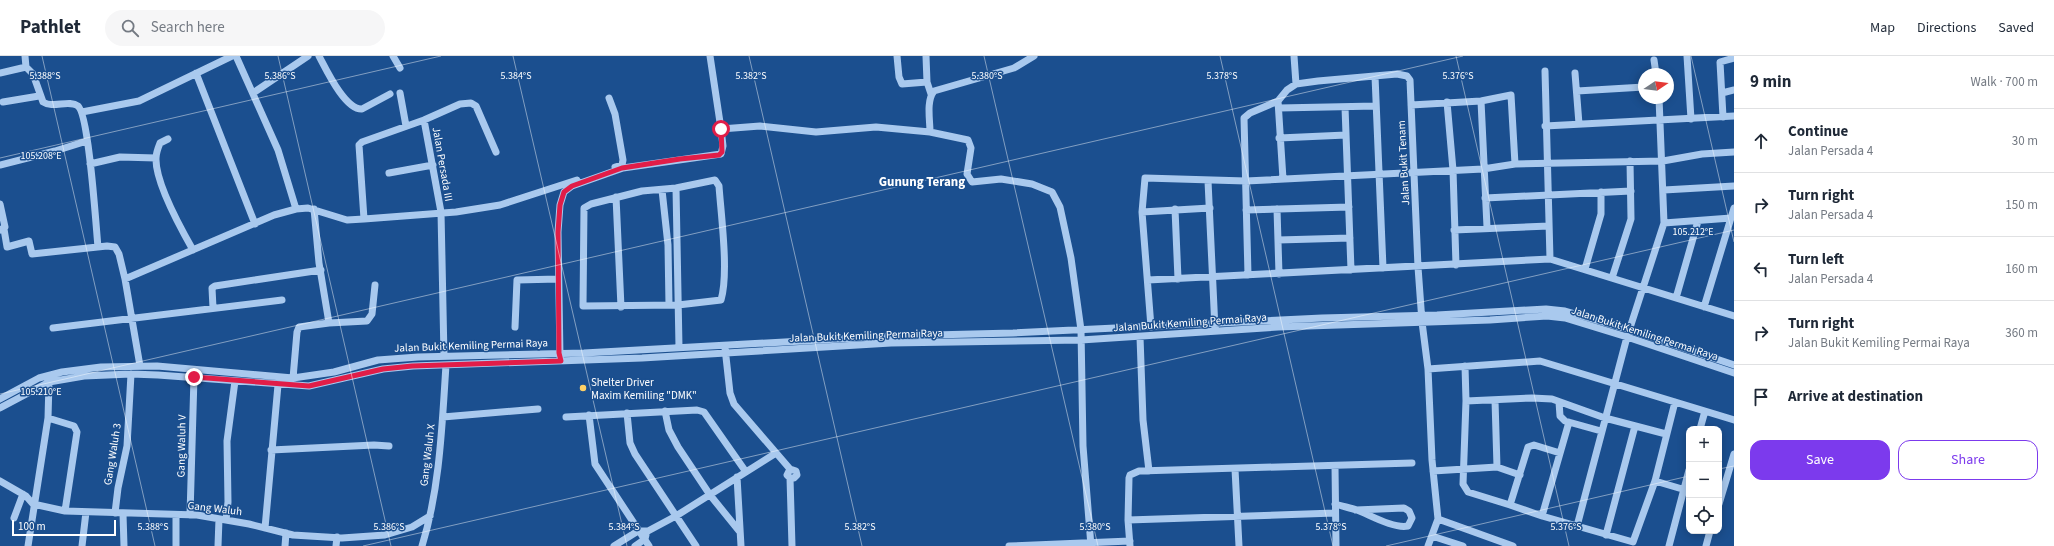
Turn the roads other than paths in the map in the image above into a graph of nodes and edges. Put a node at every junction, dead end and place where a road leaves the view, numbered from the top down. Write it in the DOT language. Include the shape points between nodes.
graph roads {
  1 [pos="25,56"];
  2 [pos="232,56"];
  3 [pos="236,56"];
  4 [pos="308,56"];
  5 [pos="320,56"];
  6 [pos="393,56"];
  7 [pos="710,56"];
  8 [pos="898,56"];
  9 [pos="926,56"];
  10 [pos="1034,56"];
  11 [pos="1294,56"];
  12 [pos="1687,56"];
  13 [pos="1734,58"];
  14 [pos="1654,60"];
  15 [pos="26,67"];
  16 [pos="400,68"];
  17 [pos="1655,68"];
  18 [pos="1544,72"];
  19 [pos="0,73"];
  20 [pos="196,73"];
  21 [pos="1575,73"];
  22 [pos="1375,76"];
  23 [pos="927,82"];
  24 [pos="1296,84"];
  25 [pos="1638,87"];
  26 [pos="1734,90"];
  27 [pos="1577,91"];
  28 [pos="253,93"];
  29 [pos="400,93"];
  30 [pos="1722,93"];
  31 [pos="390,94"];
  32 [pos="931,94"];
  33 [pos="39,96"];
  34 [pos="609,98"];
  35 [pos="1480,101"];
  36 [pos="3,102"];
  37 [pos="1447,102"];
  38 [pos="1659,104"];
  39 [pos="1278,105"];
  40 [pos="1411,105"];
  41 [pos="1376,106"];
  42 [pos="1345,107"];
  43 [pos="82,112"];
  44 [pos="1734,116"];
  45 [pos="1723,117"];
  46 [pos="1691,119"];
  47 [pos="424,120"];
  48 [pos="1660,120"];
  49 [pos="1579,124"];
  50 [pos="406,126"];
  51 [pos="1545,126"];
  52 [pos="721,129"];
  53 [pos="930,132"];
  54 [pos="1346,135"];
  55 [pos="1279,138"];
  56 [pos="168,139"];
  57 [pos="87,141"];
  58 [pos="496,152"];
  59 [pos="1734,152"];
  60 [pos="156,158"];
  61 [pos="1630,161"];
  62 [pos="1663,161"];
  63 [pos="90,164"];
  64 [pos="1515,164"];
  65 [pos="1546,164"];
  66 [pos="0,165"];
  67 [pos="433,165"];
  68 [pos="1483,169"];
  69 [pos="1453,170"];
  70 [pos="1415,172"];
  71 [pos="389,173"];
  72 [pos="1379,175"];
  73 [pos="1348,176"];
  74 [pos="1283,179"];
  75 [pos="1208,181"];
  76 [pos="1246,181"];
  77 [pos="1734,186"];
  78 [pos="676,188"];
  79 [pos="662,190"];
  80 [pos="1664,190"];
  81 [pos="1631,191"];
  82 [pos="1601,192"];
  83 [pos="1547,194"];
  84 [pos="616,197"];
  85 [pos="1485,198"];
  86 [pos="0,204"];
  87 [pos="1349,207"];
  88 [pos="1210,208"];
  89 [pos="1734,208"];
  90 [pos="296,209"];
  91 [pos="314,209"];
  92 [pos="1175,209"];
  93 [pos="1277,209"];
  94 [pos="1246,210"];
  95 [pos="441,212"];
  96 [pos="1142,212"];
  97 [pos="1731,218"];
  98 [pos="364,219"];
  99 [pos="1698,220"];
  100 [pos="1664,223"];
  101 [pos="255,224"];
  102 [pos="1549,226"];
  103 [pos="1486,227"];
  104 [pos="2,229"];
  105 [pos="1454,230"];
  106 [pos="1350,238"];
  107 [pos="1278,240"];
  108 [pos="678,244"];
  109 [pos="668,246"];
  110 [pos="98,247"];
  111 [pos="193,250"];
  112 [pos="1550,259"];
  113 [pos="1456,264"];
  114 [pos="1418,267"];
  115 [pos="1383,268"];
  116 [pos="1584,269"];
  117 [pos="321,270"];
  118 [pos="1351,270"];
  119 [pos="1279,274"];
  120 [pos="1248,275"];
  121 [pos="1213,277"];
  122 [pos="1612,278"];
  123 [pos="125,279"];
  124 [pos="558,279"];
  125 [pos="1178,279"];
  126 [pos="1148,280"];
  127 [pos="374,285"];
  128 [pos="1644,288"];
  129 [pos="1676,298"];
  130 [pos="282,300"];
  131 [pos="670,304"];
  132 [pos="678,305"];
  133 [pos="1704,306"];
  134 [pos="621,307"];
  135 [pos="213,308"];
  136 [pos="1734,316"];
  137 [pos="1422,319"];
  138 [pos="132,320"];
  139 [pos="329,323"];
  140 [pos="515,327"];
  141 [pos="1151,327"];
  142 [pos="53,328"];
  143 [pos="1215,328"];
  144 [pos="1081,330"];
  145 [pos="1629,333"];
  146 [pos="1140,336"];
  147 [pos="1081,340"];
  148 [pos="725,344"];
  149 [pos="679,347"];
  150 [pos="726,352"];
  151 [pos="559,353"];
  152 [pos="444,356"];
  153 [pos="561,361"];
  154 [pos="446,365"];
  155 [pos="1734,365"];
  156 [pos="140,366"];
  157 [pos="1465,366"];
  158 [pos="116,367"];
  159 [pos="346,369"];
  160 [pos="1428,369"];
  161 [pos="1734,373"];
  162 [pos="131,374"];
  163 [pos="116,375"];
  164 [pos="194,377"];
  165 [pos="293,378"];
  166 [pos="348,378"];
  167 [pos="235,381"];
  168 [pos="50,382"];
  169 [pos="1616,383"];
  170 [pos="278,385"];
  171 [pos="0,399"];
  172 [pos="1495,400"];
  173 [pos="1466,402"];
  174 [pos="1559,402"];
  175 [pos="1675,402"];
  176 [pos="0,408"];
  177 [pos="538,409"];
  178 [pos="665,411"];
  179 [pos="1705,411"];
  180 [pos="626,413"];
  181 [pos="589,415"];
  182 [pos="443,417"];
  183 [pos="566,417"];
  184 [pos="48,418"];
  185 [pos="1605,418"];
  186 [pos="1734,420"];
  187 [pos="1569,422"];
  188 [pos="1635,426"];
  189 [pos="1701,426"];
  190 [pos="1601,431"];
  191 [pos="1666,434"];
  192 [pos="389,446"];
  193 [pos="271,450"];
  194 [pos="776,453"];
  195 [pos="1560,453"];
  196 [pos="1734,456"];
  197 [pos="1412,463"];
  198 [pos="1334,466"];
  199 [pos="1498,467"];
  200 [pos="1235,469"];
  201 [pos="1463,469"];
  202 [pos="1149,471"];
  203 [pos="1433,471"];
  204 [pos="746,472"];
  205 [pos="1520,475"];
  206 [pos="737,477"];
  207 [pos="1655,481"];
  208 [pos="0,482"];
  209 [pos="1686,490"];
  210 [pos="23,494"];
  211 [pos="710,495"];
  212 [pos="1721,498"];
  213 [pos="33,504"];
  214 [pos="1335,504"];
  215 [pos="1510,505"];
  216 [pos="1356,510"];
  217 [pos="65,511"];
  218 [pos="86,512"];
  219 [pos="115,513"];
  220 [pos="1335,513"];
  221 [pos="123,514"];
  222 [pos="176,515"];
  223 [pos="190,515"];
  224 [pos="430,516"];
  225 [pos="676,516"];
  226 [pos="1237,516"];
  227 [pos="1542,516"];
  228 [pos="14,518"];
  229 [pos="1438,519"];
  230 [pos="223,520"];
  231 [pos="1128,520"];
  232 [pos="1577,526"];
  233 [pos="265,528"];
  234 [pos="638,531"];
  235 [pos="648,531"];
  236 [pos="740,532"];
  237 [pos="286,533"];
  238 [pos="1709,534"];
  239 [pos="1606,535"];
  240 [pos="1432,536"];
  241 [pos="337,537"];
  242 [pos="645,539"];
  243 [pos="1495,543"];
  244 [pos="1130,544"];
  245 [pos="1633,544"];
  246 [pos="1056,545"];
  247 [pos="1091,545"];
  248 [pos="28,546"];
  249 [pos="82,546"];
  250 [pos="124,546"];
  251 [pos="176,546"];
  252 [pos="218,546"];
  253 [pos="285,546"];
  254 [pos="336,546"];
  255 [pos="422,546"];
  256 [pos="614,546"];
  257 [pos="635,546"];
  258 [pos="649,546"];
  259 [pos="696,546"];
  260 [pos="742,546"];
  261 [pos="792,546"];
  262 [pos="1009,546"];
  263 [pos="1239,546"];
  264 [pos="1336,546"];
  265 [pos="1428,546"];
  266 [pos="1463,546"];
  267 [pos="1513,546"];
  268 [pos="1669,546"];
  269 [pos="1706,546"];
  1 -- 15 [label="street"];
  2 -- 20 [label="street"];
  3 -- 28 [label="street"];
  4 -- 28 [label="street"];
  5 -- 31 [label="street" via="332,83 356,108 362,109"];
  6 -- 16 [label="street"];
  7 -- 52 [label="street"];
  8 -- 23 [label="street" via="900,82"];
  9 -- 23 [label="street"];
  10 -- 32 [label="street" via="1014,68 936,90"];
  11 -- 24 [label="street"];
  12 -- 46 [label="street"];
  13 -- 30 [label="street" via="1720,62"];
  14 -- 17 [label="street"];
  15 -- 19 [label="street"];
  15 -- 33 [label="street" via="33,74"];
  18 -- 51 [label="street"];
  20 -- 43 [label="street" via="139,101"];
  20 -- 101 [label="street"];
  21 -- 27 [label="street"];
  22 -- 24 [label="street, Jalan Bukit Tenam"];
  22 -- 40 [label="street, Jalan Bukit Tenam" via="1407,76 1410,82"];
  22 -- 41 [label="street"];
  23 -- 32 [label="street"];
  24 -- 39 [label="street" via="1287,90"];
  25 -- 27 [label="street"];
  26 -- 30 [label="street"];
  27 -- 49 [label="street"];
  28 -- 90 [label="street" via="278,150"];
  29 -- 50 [label="street"];
  30 -- 45 [label="street"];
  32 -- 53 [label="street"];
  33 -- 36 [label="street"];
  33 -- 43 [label="street" via="46,104 73,104"];
  34 -- 95 [label="street" via="615,114 622,165 500,205"];
  35 -- 37 [label="street"];
  35 -- 64 [label="street" via="1511,95"];
  35 -- 68 [label="street"];
  37 -- 40 [label="street"];
  37 -- 69 [label="street"];
  38 -- 48 [label="street"];
  39 -- 42 [label="street"];
  39 -- 55 [label="street"];
  39 -- 76 [label="street" via="1256,110 1244,118"];
  40 -- 70 [label="street, Jalan Bukit Tenam"];
  41 -- 42 [label="street"];
  41 -- 72 [label="street"];
  42 -- 54 [label="street"];
  43 -- 57 [label="street"];
  44 -- 45 [label="street"];
  45 -- 46 [label="street"];
  46 -- 48 [label="street"];
  47 -- 50 [label="street"];
  47 -- 58 [label="street" via="460,104 471,103 476,106"];
  47 -- 67 [label="street, Jalan Persada III"];
  48 -- 49 [label="street"];
  48 -- 62 [label="street"];
  49 -- 51 [label="street"];
  50 -- 98 [label="street" via="359,145"];
  51 -- 65 [label="street"];
  52 -- 53 [label="street" via="760,126 816,132 876,127"];
  52 -- 124 [label="street" via="722,152 719,155 622,168 567,190 560,205"];
  53 -- 144 [label="street" via="968,140 971,148 967,174 972,182 1001,179 1032,184 1052,192 1060,207 1071,258"];
  54 -- 55 [label="street"];
  54 -- 73 [label="street"];
  55 -- 74 [label="street"];
  56 -- 60 [label="street" via="160,143"];
  57 -- 63 [label="street"];
  57 -- 66 [label="street"];
  59 -- 62 [label="street" via="1702,154"];
  60 -- 63 [label="street" via="120,157"];
  60 -- 111 [label="street" via="159,174 176,220"];
  61 -- 62 [label="street"];
  61 -- 65 [label="street"];
  61 -- 81 [label="street"];
  62 -- 80 [label="street"];
  63 -- 110 [label="street"];
  64 -- 65 [label="street"];
  64 -- 68 [label="street"];
  65 -- 83 [label="street"];
  67 -- 71 [label="street"];
  67 -- 95 [label="street, Jalan Persada III"];
  68 -- 69 [label="street"];
  68 -- 85 [label="street"];
  69 -- 70 [label="street"];
  69 -- 105 [label="street"];
  70 -- 72 [label="street"];
  70 -- 114 [label="street, Jalan Bukit Tenam"];
  72 -- 73 [label="street"];
  72 -- 115 [label="street"];
  73 -- 74 [label="street"];
  73 -- 87 [label="street"];
  74 -- 76 [label="street"];
  75 -- 76 [label="street"];
  75 -- 88 [label="street"];
  75 -- 96 [label="street" via="1145,178"];
  76 -- 94 [label="street"];
  77 -- 80 [label="street"];
  78 -- 79 [label="street"];
  78 -- 108 [label="street"];
  78 -- 132 [label="street" via="715,180 719,184 724,272 721,300"];
  79 -- 84 [label="street" via="642,190"];
  79 -- 109 [label="street"];
  80 -- 100 [label="street"];
  81 -- 82 [label="street"];
  81 -- 122 [label="street" via="1631,219"];
  82 -- 83 [label="street"];
  82 -- 116 [label="street" via="1601,214"];
  83 -- 85 [label="street"];
  83 -- 102 [label="street"];
  84 -- 134 [label="street"];
  84 -- 134 [label="street" via="587,206 583,211 583,306"];
  85 -- 103 [label="street"];
  86 -- 104 [label="street" via="5,223"];
  87 -- 93 [label="street"];
  87 -- 106 [label="street"];
  88 -- 92 [label="street"];
  88 -- 121 [label="street"];
  89 -- 97 [label="street"];
  90 -- 91 [label="street"];
  90 -- 101 [label="street"];
  91 -- 98 [label="street" via="347,220"];
  91 -- 117 [label="street"];
  92 -- 96 [label="street"];
  92 -- 125 [label="street"];
  93 -- 94 [label="street"];
  93 -- 107 [label="street"];
  94 -- 120 [label="street"];
  95 -- 98 [label="street"];
  95 -- 152 [label="street, Jalan Persada III"];
  96 -- 126 [label="street"];
  97 -- 99 [label="street"];
  97 -- 133 [label="street"];
  99 -- 100 [label="street"];
  99 -- 129 [label="street"];
  100 -- 128 [label="street"];
  101 -- 111 [label="street"];
  102 -- 103 [label="street"];
  102 -- 112 [label="street"];
  103 -- 105 [label="street"];
  104 -- 110 [label="street" via="7,247 29,241 32,254"];
  105 -- 113 [label="street"];
  106 -- 107 [label="street"];
  106 -- 118 [label="street"];
  107 -- 119 [label="street"];
  108 -- 109 [label="street"];
  108 -- 132 [label="street"];
  109 -- 131 [label="street"];
  110 -- 123 [label="street" via="115,247"];
  111 -- 123 [label="street"];
  112 -- 113 [label="street"];
  112 -- 116 [label="street"];
  113 -- 114 [label="street"];
  114 -- 115 [label="street"];
  114 -- 137 [label="street, Jalan Bukit Tenam"];
  115 -- 118 [label="street"];
  116 -- 122 [label="street"];
  117 -- 135 [label="street" via="215,286 212,288"];
  117 -- 139 [label="street"];
  118 -- 119 [label="street"];
  119 -- 120 [label="street"];
  120 -- 121 [label="street"];
  121 -- 125 [label="street"];
  121 -- 143 [label="street"];
  122 -- 128 [label="street"];
  123 -- 138 [label="street"];
  124 -- 140 [label="street" via="518,280"];
  124 -- 151 [label="street"];
  125 -- 126 [label="street"];
  126 -- 141 [label="street"];
  127 -- 139 [label="street" via="372,314 367,321"];
  128 -- 129 [label="street"];
  128 -- 145 [label="street"];
  129 -- 133 [label="street"];
  130 -- 135 [label="street"];
  131 -- 132 [label="street"];
  131 -- 134 [label="street"];
  132 -- 149 [label="street"];
  133 -- 136 [label="street"];
  135 -- 138 [label="street"];
  137 -- 143 [label="street, Jalan Bukit Kemiling Permai Raya"];
  137 -- 145 [label="street, Jalan Bukit Kemiling Permai Raya" via="1490,320 1547,316"];
  137 -- 160 [label="street, Jalan Bukit Tenam"];
  138 -- 142 [label="street"];
  138 -- 156 [label="street"];
  139 -- 165 [label="street" via="299,327"];
  141 -- 143 [label="street, Jalan Bukit Kemiling Permai Raya"];
  141 -- 144 [label="street, Jalan Bukit Kemiling Permai Raya"];
  143 -- 146 [label="street, Jalan Bukit Kemiling Permai Raya"];
  144 -- 147 [label="street"];
  144 -- 148 [label="street, Jalan Bukit Kemiling Permai Raya"];
  145 -- 155 [label="street, Jalan Bukit Kemiling Permai Raya"];
  145 -- 161 [label="street, Jalan Bukit Kemiling Permai Raya"];
  145 -- 169 [label="street"];
  146 -- 147 [label="street, Jalan Bukit Kemiling Permai Raya"];
  146 -- 202 [label="street" via="1143,420"];
  147 -- 150 [label="street, Jalan Bukit Kemiling Permai Raya" via="891,343"];
  147 -- 247 [label="street" via="1083,446"];
  148 -- 149 [label="street, Jalan Bukit Kemiling Permai Raya"];
  148 -- 150 [label="street"];
  149 -- 151 [label="street, Jalan Bukit Kemiling Permai Raya"];
  150 -- 153 [label="street, Jalan Bukit Kemiling Permai Raya"];
  150 -- 194 [label="street" via="730,393 734,404"];
  151 -- 152 [label="street, Jalan Bukit Kemiling Permai Raya"];
  151 -- 153 [label="street"];
  152 -- 159 [label="street, Jalan Bukit Kemiling Permai Raya" via="378,360"];
  153 -- 154 [label="street, Jalan Bukit Kemiling Permai Raya"];
  154 -- 166 [label="street, Jalan Bukit Kemiling Permai Raya" via="383,369"];
  154 -- 182 [label="street, Gang Waluh X"];
  156 -- 158 [label="street, Jalan Bukit Kemiling Permai Raya"];
  156 -- 165 [label="street, Jalan Bukit Kemiling Permai Raya"];
  157 -- 160 [label="street"];
  157 -- 169 [label="street" via="1540,361"];
  157 -- 173 [label="street"];
  158 -- 163 [label="street"];
  158 -- 171 [label="street, Jalan Bukit Kemiling Permai Raya" via="62,372 39,378"];
  159 -- 165 [label="street, Jalan Bukit Kemiling Permai Raya"];
  159 -- 166 [label="street"];
  160 -- 203 [label="street, Jalan Bukit Tenam"];
  162 -- 163 [label="street, Jalan Bukit Kemiling Permai Raya"];
  162 -- 164 [label="street, Jalan Bukit Kemiling Permai Raya"];
  162 -- 219 [label="street, Gang Waluh 3" via="127,446"];
  163 -- 168 [label="street, Jalan Bukit Kemiling Permai Raya" via="84,376"];
  164 -- 167 [label="street, Jalan Bukit Kemiling Permai Raya"];
  164 -- 223 [label="street, Gang Waluh V"];
  166 -- 170 [label="street, Jalan Bukit Kemiling Permai Raya" via="309,386"];
  167 -- 170 [label="street, Jalan Bukit Kemiling Permai Raya"];
  167 -- 230 [label="street" via="227,441 228,502"];
  168 -- 176 [label="street, Jalan Bukit Kemiling Permai Raya"];
  168 -- 184 [label="street"];
  169 -- 175 [label="street"];
  169 -- 185 [label="street"];
  170 -- 193 [label="street"];
  172 -- 173 [label="street"];
  172 -- 174 [label="street" via="1532,398"];
  172 -- 199 [label="street"];
  173 -- 201 [label="street"];
  174 -- 185 [label="street"];
  174 -- 187 [label="street" via="1560,416"];
  175 -- 179 [label="street"];
  175 -- 191 [label="street"];
  177 -- 182 [label="street"];
  178 -- 180 [label="street"];
  178 -- 204 [label="street" via="704,412"];
  178 -- 211 [label="street" via="669,430"];
  179 -- 186 [label="street"];
  179 -- 189 [label="street"];
  180 -- 181 [label="street"];
  180 -- 225 [label="street" via="630,443 635,454"];
  181 -- 183 [label="street"];
  181 -- 234 [label="street" via="594,464"];
  182 -- 224 [label="street, Gang Waluh X"];
  184 -- 213 [label="street"];
  184 -- 217 [label="street" via="74,426 77,432"];
  185 -- 188 [label="street"];
  185 -- 190 [label="street"];
  187 -- 190 [label="street"];
  187 -- 195 [label="street"];
  188 -- 191 [label="street"];
  188 -- 239 [label="street"];
  190 -- 232 [label="street"];
  191 -- 207 [label="street"];
  192 -- 193 [label="street"];
  193 -- 233 [label="street"];
  194 -- 204 [label="street"];
  194 -- 261 [label="street" via="797,474 795,478 790,478"];
  195 -- 205 [label="street" via="1530,446"];
  195 -- 227 [label="street"];
  196 -- 212 [label="street"];
  197 -- 198 [label="street"];
  198 -- 200 [label="street"];
  198 -- 214 [label="street"];
  199 -- 201 [label="street"];
  199 -- 205 [label="street"];
  200 -- 202 [label="street"];
  200 -- 226 [label="street"];
  201 -- 203 [label="street"];
  201 -- 215 [label="street" via="1463,484 1468,492"];
  202 -- 231 [label="street" via="1138,471 1130,475"];
  203 -- 229 [label="street, Jalan Bukit Tenam"];
  204 -- 206 [label="street"];
  205 -- 215 [label="street"];
  206 -- 211 [label="street"];
  206 -- 236 [label="street"];
  207 -- 209 [label="street"];
  207 -- 245 [label="street"];
  208 -- 210 [label="street"];
  209 -- 268 [label="street"];
  210 -- 213 [label="street"];
  210 -- 228 [label="street"];
  211 -- 225 [label="street"];
  211 -- 236 [label="street"];
  213 -- 217 [label="street, Gang Waluh"];
  213 -- 248 [label="street"];
  214 -- 216 [label="street"];
  214 -- 220 [label="street"];
  215 -- 227 [label="street"];
  216 -- 216 [label="street" via="1382,521 1405,526 1410,524 1412,518 1409,510 1404,508"];
  217 -- 218 [label="street, Gang Waluh"];
  218 -- 219 [label="street, Gang Waluh"];
  218 -- 249 [label="street"];
  219 -- 221 [label="street, Gang Waluh"];
  220 -- 226 [label="street"];
  220 -- 264 [label="street"];
  221 -- 222 [label="street, Gang Waluh"];
  221 -- 250 [label="street"];
  222 -- 223 [label="street, Gang Waluh"];
  222 -- 251 [label="street"];
  223 -- 230 [label="street, Gang Waluh"];
  224 -- 241 [label="street, Gang Waluh" via="412,527 385,535"];
  224 -- 255 [label="street, Gang Waluh X"];
  225 -- 235 [label="street"];
  225 -- 259 [label="street"];
  226 -- 231 [label="street"];
  226 -- 263 [label="street"];
  227 -- 232 [label="street"];
  229 -- 240 [label="street"];
  229 -- 243 [label="street"];
  230 -- 233 [label="street, Gang Waluh"];
  230 -- 252 [label="street"];
  231 -- 244 [label="street"];
  232 -- 239 [label="street"];
  233 -- 237 [label="street, Gang Waluh"];
  234 -- 235 [label="street"];
  234 -- 242 [label="street"];
  234 -- 256 [label="street"];
  235 -- 242 [label="street"];
  236 -- 260 [label="street"];
  237 -- 241 [label="street, Gang Waluh"];
  237 -- 253 [label="street"];
  238 -- 269 [label="street"];
  239 -- 245 [label="street"];
  240 -- 265 [label="street"];
  240 -- 266 [label="street"];
  241 -- 254 [label="street"];
  242 -- 257 [label="street"];
  242 -- 258 [label="street"];
  243 -- 267 [label="street"];
  244 -- 247 [label="street"];
  246 -- 247 [label="street"];
  246 -- 262 [label="street"];
}
